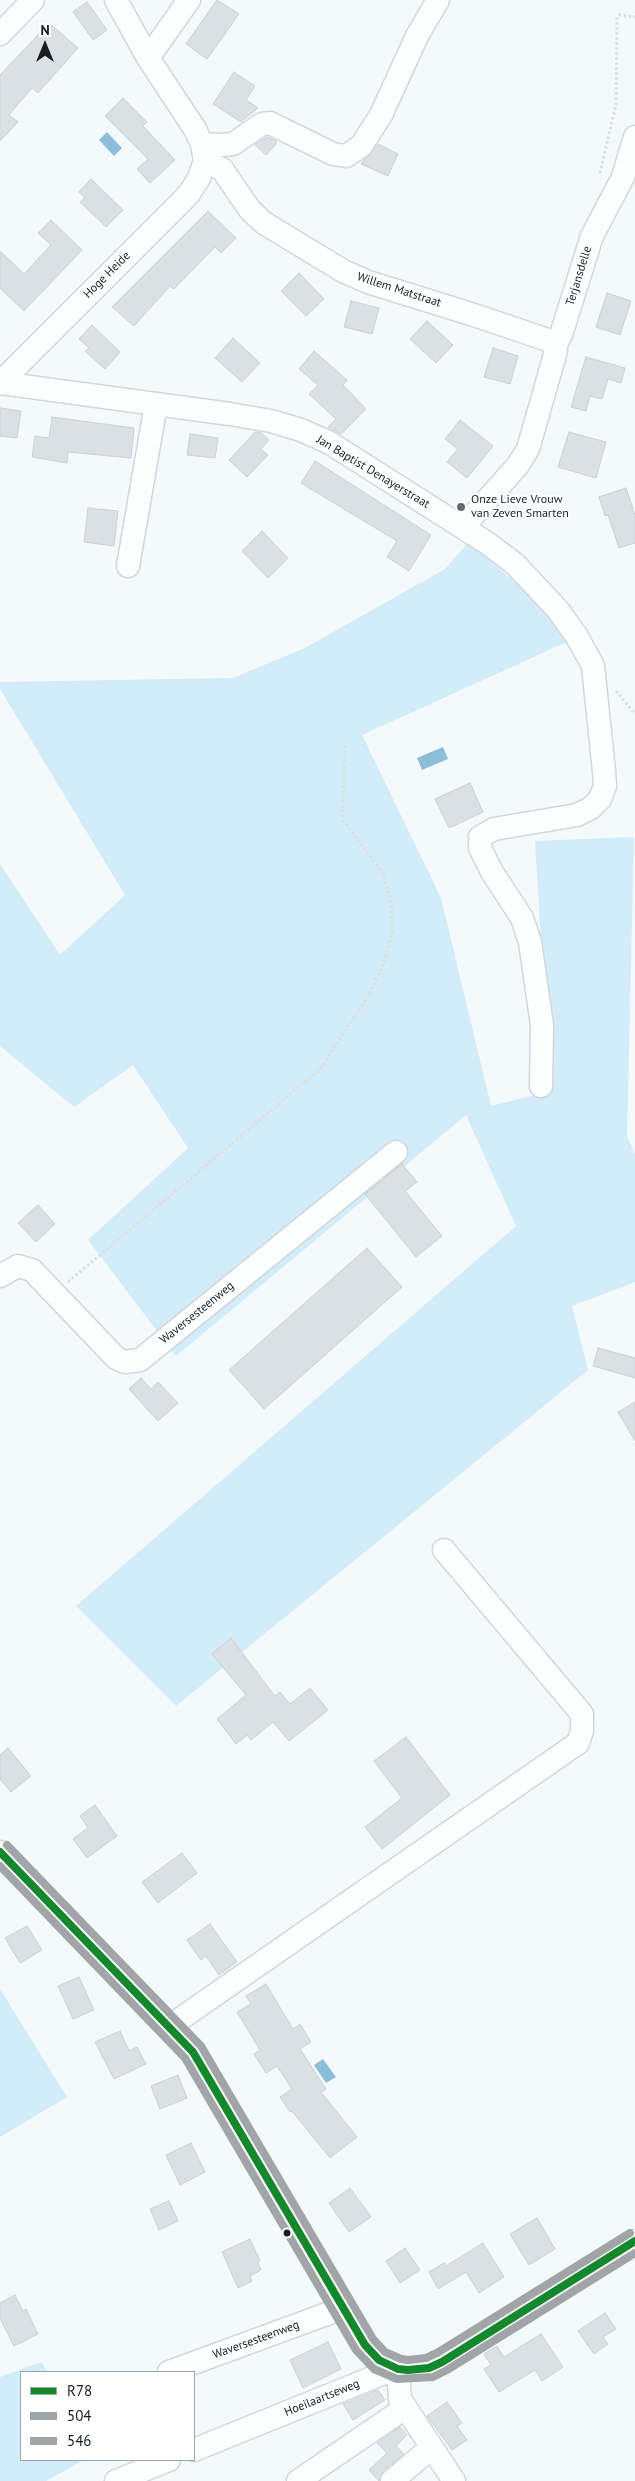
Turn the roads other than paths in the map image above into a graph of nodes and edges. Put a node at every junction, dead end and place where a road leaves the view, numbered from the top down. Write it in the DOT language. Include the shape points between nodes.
graph roads {
  1 [pos="33,0"];
  2 [pos="116,0"];
  3 [pos="189,0"];
  4 [pos="438,0"];
  5 [pos="0,34"];
  6 [pos="148,58"];
  7 [pos="635,137"];
  8 [pos="204,152"];
  9 [pos="555,346"];
  10 [pos="0,383"];
  11 [pos="156,404"];
  12 [pos="463,527"];
  13 [pos="128,566"];
  14 [pos="541,1086"];
  15 [pos="396,1152"];
  16 [pos="0,1276"];
  17 [pos="444,1550"];
  18 [pos="0,1852"];
  19 [pos="170,2026"];
  20 [pos="635,2241"];
  21 [pos="343,2308"];
  22 [pos="398,2369"];
  23 [pos="172,2371"];
  24 [pos="405,2408"];
  25 [pos="431,2448"];
  26 [pos="195,2450"];
  27 [pos="166,2461"];
  28 [pos="116,2481"];
  29 [pos="298,2481"];
  30 [pos="392,2481"];
  31 [pos="454,2481"];
  1 -- 5 [label="street"];
  2 -- 6 [label="street, Willem Matstraat"];
  3 -- 6 [label="street"];
  4 -- 8 [label="street" via="417,36 381,115 361,146 346,156 333,154 270,123 262,124 233,144"];
  6 -- 8 [label="street, Willem Matstraat" via="195,129"];
  7 -- 9 [label="street, Terjansdelle" via="623,177 592,236"];
  8 -- 9 [label="street, Willem Matstraat" via="222,169 250,210 264,223 343,271 548,340"];
  8 -- 10 [label="street, Hoge Heide" via="199,178 189,194"];
  9 -- 12 [label="street, Terjansdelle" via="528,449 518,465"];
  10 -- 11 [label="street, Jan Baptist Denayerstraat"];
  11 -- 12 [label="street, Jan Baptist Denayerstraat" via="271,421 301,430 330,443"];
  11 -- 13 [label="street"];
  12 -- 14 [label="street, Jan Baptist Denayerstraat" via="514,564 540,589 576,635 593,666 604,771 600,799 576,815 494,829 480,837 480,848 522,918 530,942 542,1025"];
  15 -- 16 [label="street, Waversesteenweg" via="140,1360 125,1362 116,1358 32,1270 18,1266"];
  17 -- 19 [label="street" via="582,1714 578,1743"];
  18 -- 19 [label="street"];
  19 -- 21 [label="street" via="208,2075"];
  20 -- 22 [label="street" via="442,2362 418,2370"];
  21 -- 22 [label="street" via="365,2345 379,2360"];
  21 -- 23 [label="street, Waversesteenweg"];
  22 -- 24 [label="street" via="398,2390"];
  22 -- 26 [label="street, Hoeilaartseweg"];
  24 -- 25 [label="street"];
  24 -- 29 [label="street"];
  25 -- 30 [label="street"];
  25 -- 31 [label="street"];
  27 -- 28 [label="street"];
}
